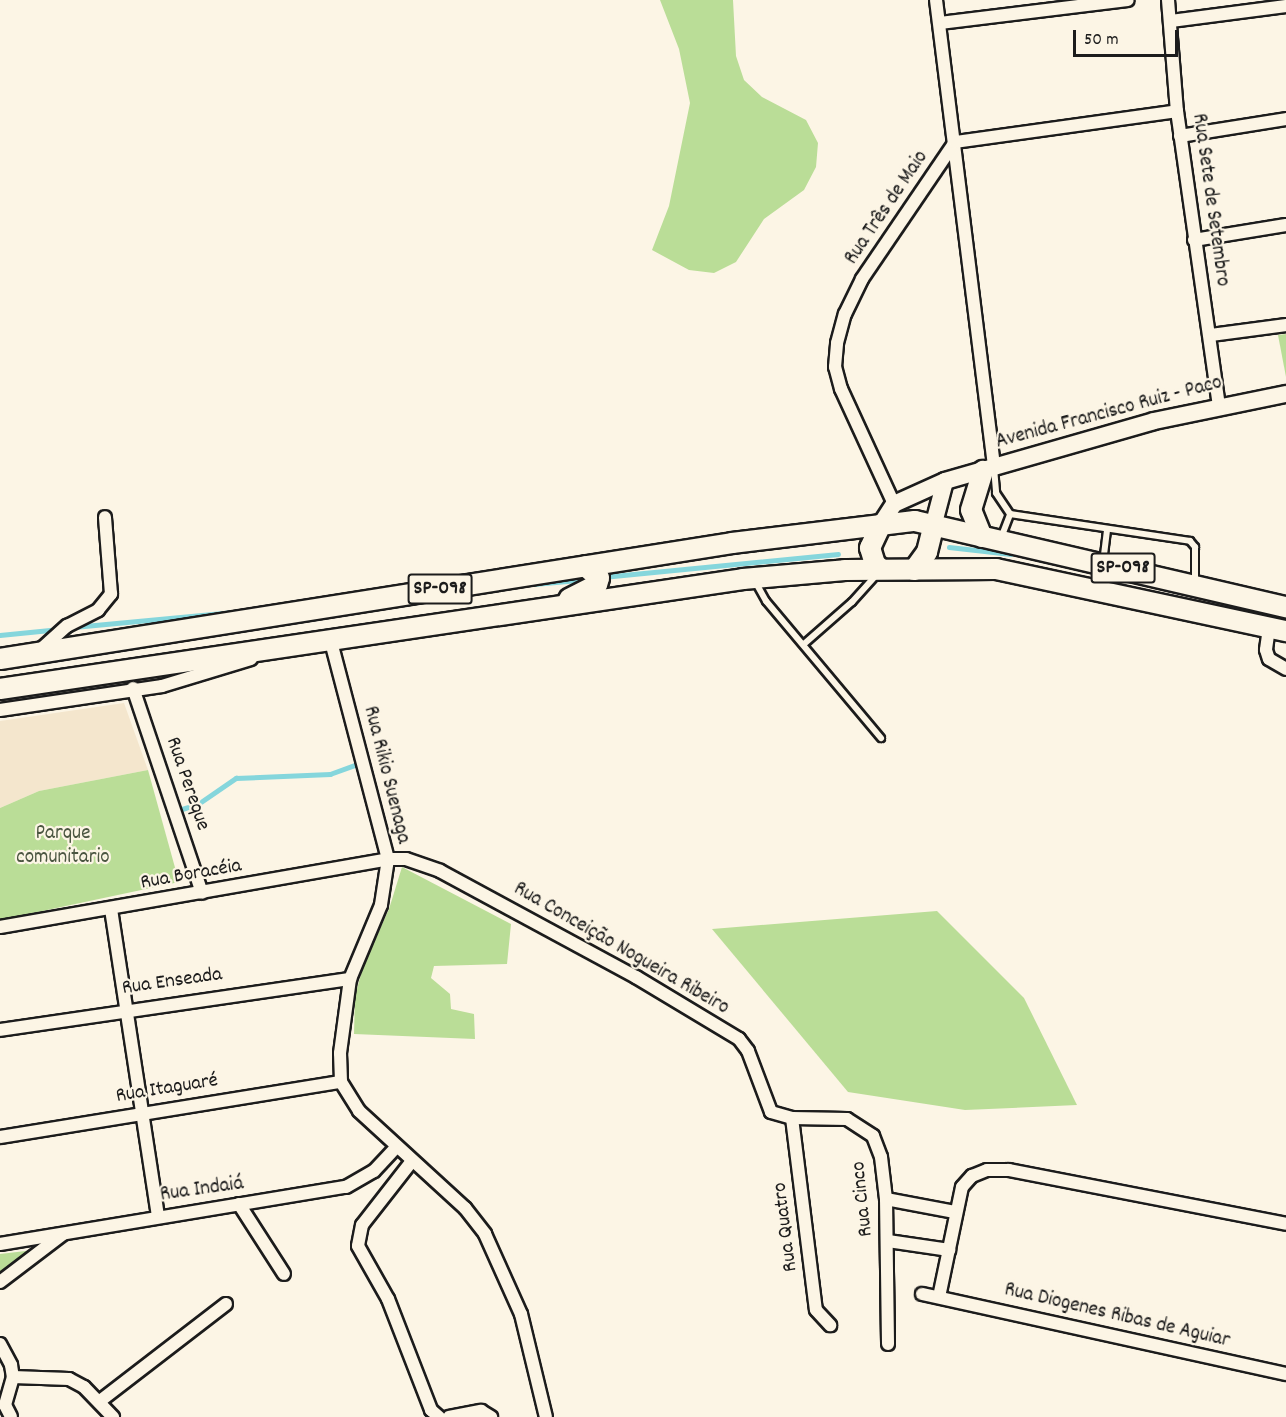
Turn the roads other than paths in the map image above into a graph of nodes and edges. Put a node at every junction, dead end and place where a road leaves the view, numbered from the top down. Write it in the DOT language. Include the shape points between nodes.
graph roads {
  1 [pos="936,0"];
  2 [pos="1128,0"];
  3 [pos="1168,0"];
  4 [pos="1286,6"];
  5 [pos="1171,21"];
  6 [pos="940,23"];
  7 [pos="1177,111"];
  8 [pos="1286,119"];
  9 [pos="1180,136"];
  10 [pos="955,142"];
  11 [pos="1286,225"];
  12 [pos="1194,240"];
  13 [pos="1286,325"];
  14 [pos="1211,335"];
  15 [pos="1286,394"];
  16 [pos="1219,405"];
  17 [pos="989,470"];
  18 [pos="945,481"];
  19 [pos="894,504"];
  20 [pos="1010,514"];
  21 [pos="105,517"];
  22 [pos="934,523"];
  23 [pos="881,524"];
  24 [pos="1107,531"];
  25 [pos="991,539"];
  26 [pos="1103,563"];
  27 [pos="585,566"];
  28 [pos="881,568"];
  29 [pos="914,570"];
  30 [pos="753,578"];
  31 [pos="1195,585"];
  32 [pos="1286,607"];
  33 [pos="532,612"];
  34 [pos="1278,629"];
  35 [pos="330,638"];
  36 [pos="293,644"];
  37 [pos="804,644"];
  38 [pos="38,652"];
  39 [pos="0,659"];
  40 [pos="1286,669"];
  41 [pos="133,688"];
  42 [pos="0,689"];
  43 [pos="0,710"];
  44 [pos="881,738"];
  45 [pos="388,859"];
  46 [pos="202,893"];
  47 [pos="111,909"];
  48 [pos="0,927"];
  49 [pos="350,979"];
  50 [pos="124,1009"];
  51 [pos="0,1030"];
  52 [pos="341,1082"];
  53 [pos="143,1112"];
  54 [pos="792,1118"];
  55 [pos="0,1137"];
  56 [pos="396,1147"];
  57 [pos="412,1161"];
  58 [pos="886,1199"];
  59 [pos="239,1204"];
  60 [pos="955,1212"];
  61 [pos="158,1216"];
  62 [pos="1286,1224"];
  63 [pos="66,1232"];
  64 [pos="888,1241"];
  65 [pos="0,1244"];
  66 [pos="949,1250"];
  67 [pos="284,1274"];
  68 [pos="0,1282"];
  69 [pos="922,1294"];
  70 [pos="939,1297"];
  71 [pos="226,1304"];
  72 [pos="830,1325"];
  73 [pos="0,1344"];
  74 [pos="888,1344"];
  75 [pos="1286,1374"];
  76 [pos="13,1377"];
  77 [pos="100,1401"];
  78 [pos="3,1408"];
  79 [pos="11,1417"];
  80 [pos="113,1417"];
  81 [pos="439,1417"];
  82 [pos="448,1417"];
  83 [pos="491,1417"];
  84 [pos="546,1417"];
  1 -- 6 [label="street"];
  2 -- 6 [label="street"];
  3 -- 5 [label="street, Rua Sete de Setembro"];
  4 -- 5 [label="street"];
  5 -- 7 [label="street, Rua Sete de Setembro"];
  6 -- 10 [label="street"];
  7 -- 9 [label="street, Rua Sete de Setembro"];
  7 -- 10 [label="street, Rua Três de Maio"];
  8 -- 9 [label="street"];
  9 -- 12 [label="street, Rua Sete de Setembro"];
  10 -- 17 [label="street"];
  10 -- 19 [label="street, Rua Três de Maio" via="862,279 845,314 837,343 835,367 841,389"];
  11 -- 12 [label="street"];
  12 -- 14 [label="street, Rua Sete de Setembro"];
  13 -- 14 [label="street"];
  14 -- 16 [label="street, Rua Sete de Setembro"];
  15 -- 16 [label="street, Avenida Francisco Ruiz - Paco"];
  16 -- 17 [label="street, Avenida Francisco Ruiz - Paco"];
  17 -- 18 [label="street, Avenida Francisco Ruiz - Paco"];
  17 -- 20 [label="lane" via="996,493"];
  17 -- 25 [label="main road" via="971,510"];
  18 -- 19 [label="street, Avenida Francisco Ruiz - Paco"];
  18 -- 22 [label="street"];
  19 -- 23 [label="street"];
  20 -- 24 [label="lane"];
  20 -- 25 [label="lane"];
  21 -- 38 [label="street" via="111,594 98,610 62,630"];
  22 -- 23 [label="main road, SP-098"];
  22 -- 25 [label="main road, SP-098"];
  22 -- 29 [label="main road" via="927,552"];
  23 -- 27 [label="main road, SP-098"];
  23 -- 28 [label="main road" via="870,548 875,564"];
  24 -- 26 [label="lane"];
  24 -- 31 [label="lane" via="1190,541 1195,547"];
  25 -- 26 [label="main road, SP-098"];
  26 -- 31 [label="main road, SP-098"];
  27 -- 33 [label="main road" via="598,578 594,589"];
  27 -- 38 [label="main road, SP-098"];
  28 -- 29 [label="main road, SP-098"];
  28 -- 30 [label="main road, SP-098"];
  28 -- 37 [label="lane" via="852,602"];
  29 -- 34 [label="main road, SP-098" via="996,569"];
  30 -- 33 [label="main road, SP-098"];
  30 -- 37 [label="lane" via="766,601"];
  31 -- 32 [label="main road, SP-098"];
  33 -- 35 [label="main road, SP-098"];
  34 -- 40 [label="street" via="1266,650 1269,659"];
  35 -- 36 [label="main road, SP-098"];
  35 -- 45 [label="street, Rua Rikio Suenaga"];
  36 -- 41 [label="street" via="183,681"];
  36 -- 42 [label="main road, SP-098"];
  37 -- 44 [label="lane"];
  38 -- 39 [label="main road, SP-098"];
  41 -- 43 [label="street"];
  41 -- 46 [label="street, Rua Pereque"];
  45 -- 46 [label="street, Rua Boracéia"];
  45 -- 49 [label="street, Rua Rikio Suenaga" via="381,905"];
  45 -- 54 [label="street, Rua Conceição Nogueira Ribeiro" via="420,863 470,886 709,1019 748,1051 771,1112"];
  46 -- 47 [label="street, Rua Boracéia"];
  47 -- 48 [label="street, Rua Boracéia"];
  47 -- 50 [label="street"];
  49 -- 50 [label="street, Rua Enseada"];
  49 -- 52 [label="street, Rua Rikio Suenaga" via="340,1053"];
  50 -- 51 [label="street, Rua Enseada"];
  50 -- 53 [label="street"];
  52 -- 53 [label="street, Rua Itaguaré"];
  52 -- 56 [label="street" via="359,1111"];
  53 -- 55 [label="street, Rua Itaguaré"];
  53 -- 61 [label="street"];
  54 -- 58 [label="street, Rua Cinco" via="847,1119 862,1126 873,1136 881,1157"];
  54 -- 72 [label="street, Rua Quatro" via="816,1310"];
  56 -- 57 [label="street"];
  56 -- 59 [label="street, Rua Indaiá" via="374,1172 346,1187"];
  57 -- 81 [label="street" via="362,1225 358,1246 388,1299 431,1410"];
  57 -- 84 [label="street" via="465,1208 501,1262 521,1314"];
  58 -- 60 [label="street"];
  58 -- 64 [label="street, Rua Cinco"];
  59 -- 61 [label="street, Rua Indaiá"];
  59 -- 67 [label="street"];
  60 -- 62 [label="street" via="962,1187 972,1176 987,1170 1009,1170"];
  60 -- 66 [label="street"];
  61 -- 63 [label="street, Rua Indaiá"];
  63 -- 65 [label="street, Rua Indaiá"];
  63 -- 68 [label="street"];
  64 -- 66 [label="street"];
  64 -- 74 [label="street, Rua Cinco"];
  66 -- 70 [label="street"];
  69 -- 70 [label="street, Rua Diogenes Ribas de Aguiar"];
  70 -- 75 [label="street, Rua Diogenes Ribas de Aguiar"];
  71 -- 77 [label="street"];
  73 -- 76 [label="street"];
  76 -- 77 [label="street" via="69,1379"];
  76 -- 78 [label="street"];
  77 -- 80 [label="street"];
  78 -- 79 [label="street"];
  82 -- 83 [label="street" via="482,1411"];
}
